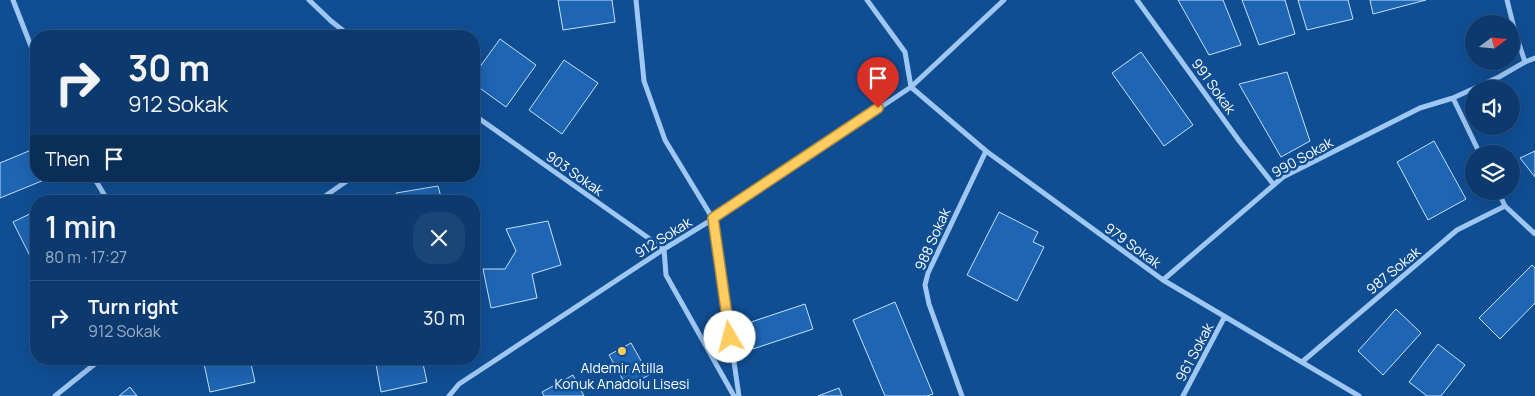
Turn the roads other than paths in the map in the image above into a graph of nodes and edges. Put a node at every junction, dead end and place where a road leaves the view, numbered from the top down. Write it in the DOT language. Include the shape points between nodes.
graph roads {
  1 [pos="13,0"];
  2 [pos="309,0"];
  3 [pos="636,0"];
  4 [pos="867,0"];
  5 [pos="1004,0"];
  6 [pos="1137,0"];
  7 [pos="1507,0"];
  8 [pos="342,30"];
  9 [pos="30,44"];
  10 [pos="1535,58"];
  11 [pos="1525,62"];
  12 [pos="910,87"];
  13 [pos="1453,98"];
  14 [pos="480,119"];
  15 [pos="1476,145"];
  16 [pos="986,151"];
  17 [pos="97,182"];
  18 [pos="345,182"];
  19 [pos="1274,185"];
  20 [pos="104,195"];
  21 [pos="327,195"];
  22 [pos="1502,200"];
  23 [pos="1505,206"];
  24 [pos="713,218"];
  25 [pos="1535,234"];
  26 [pos="664,249"];
  27 [pos="1163,280"];
  28 [pos="1224,318"];
  29 [pos="1302,362"];
  30 [pos="94,365"];
  31 [pos="55,396"];
  32 [pos="448,396"];
  33 [pos="734,396"];
  34 [pos="739,396"];
  35 [pos="962,396"];
  36 [pos="1183,396"];
  37 [pos="1359,396"];
  1 -- 9 [label="street"];
  2 -- 8 [label="street"];
  3 -- 24 [label="street" via="644,81 665,140"];
  4 -- 12 [label="street" via="905,52"];
  5 -- 12 [label="street, 912 Sokak"];
  6 -- 19 [label="street, 991 Sokak"];
  7 -- 11 [label="street"];
  10 -- 11 [label="street, 990 Sokak"];
  11 -- 13 [label="street, 990 Sokak"];
  12 -- 16 [label="street, 979 Sokak"];
  12 -- 24 [label="street, 912 Sokak"];
  13 -- 15 [label="street"];
  13 -- 19 [label="street, 990 Sokak" via="1420,108 1283,177"];
  14 -- 26 [label="street, 903 Sokak"];
  16 -- 27 [label="street, 979 Sokak"];
  16 -- 35 [label="street, 988 Sokak" via="925,285"];
  17 -- 20 [label="street"];
  18 -- 21 [label="street"];
  19 -- 27 [label="street, 990 Sokak"];
  22 -- 23 [label="street"];
  23 -- 25 [label="street"];
  23 -- 29 [label="street, 987 Sokak" via="1458,230"];
  24 -- 26 [label="street, 912 Sokak"];
  24 -- 34 [label="street"];
  26 -- 32 [label="street, 912 Sokak" via="459,384"];
  26 -- 33 [label="street" via="666,275"];
  27 -- 28 [label="street, 979 Sokak"];
  28 -- 29 [label="street, 979 Sokak"];
  28 -- 36 [label="street, 961 Sokak"];
  29 -- 37 [label="street, 979 Sokak"];
  30 -- 31 [label="street"];
}
